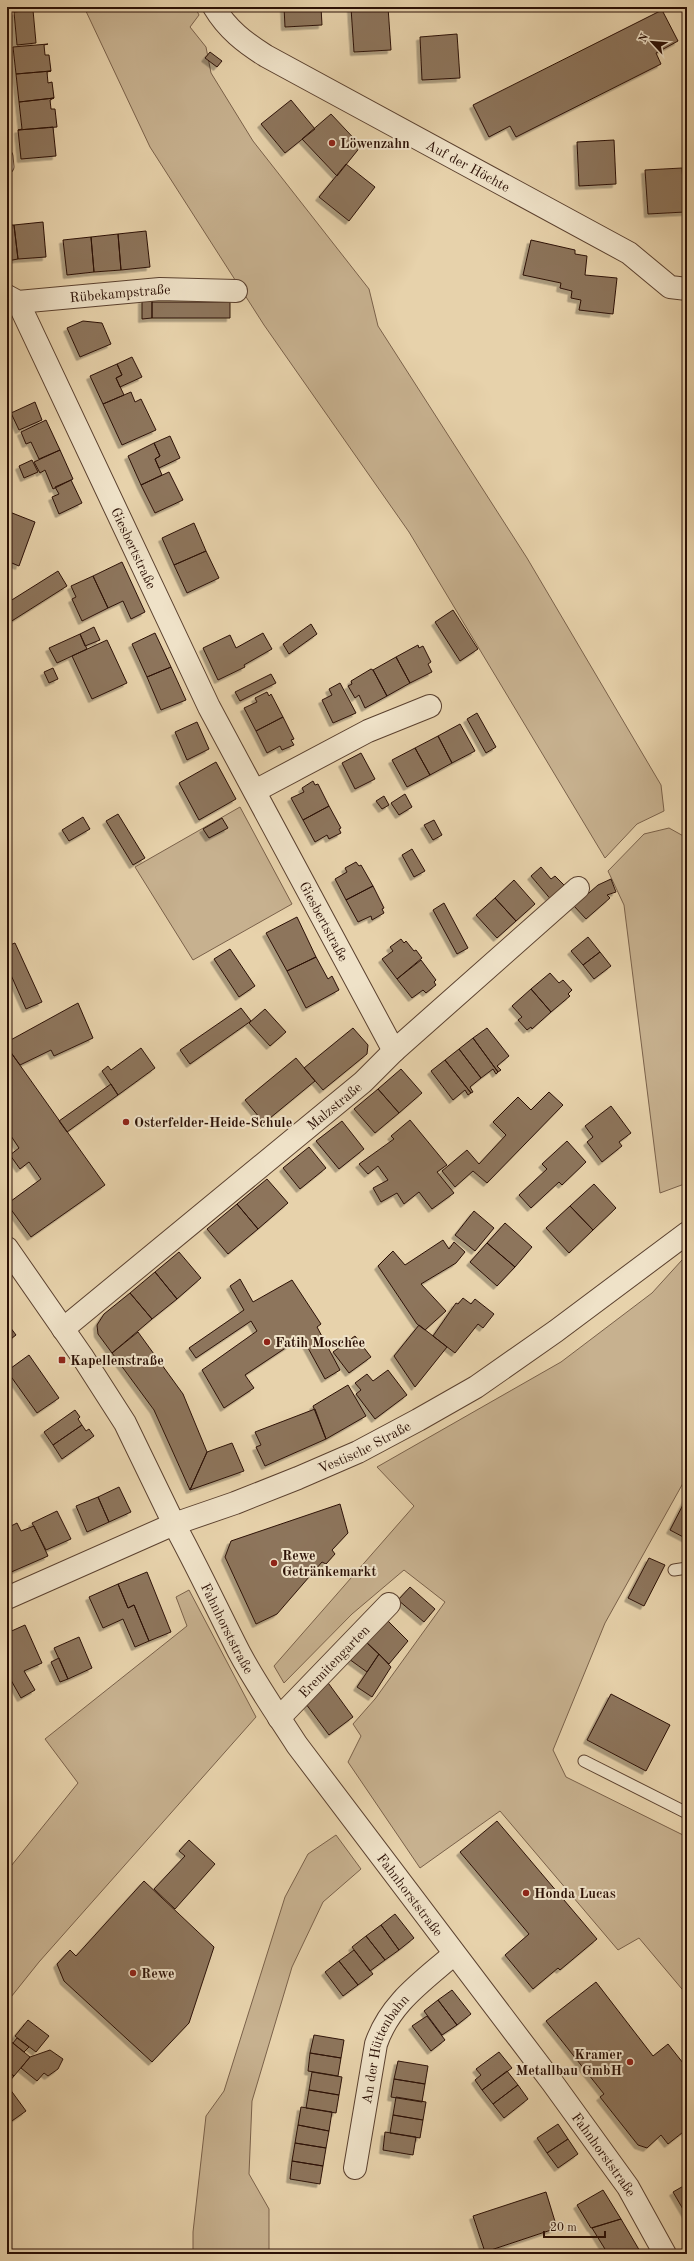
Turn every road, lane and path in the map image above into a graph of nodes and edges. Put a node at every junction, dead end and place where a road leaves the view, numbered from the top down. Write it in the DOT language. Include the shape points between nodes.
graph roads {
  1 [pos="214,7"];
  2 [pos="687,289"];
  3 [pos="236,291"];
  4 [pos="12,299"];
  5 [pos="430,706"];
  6 [pos="255,791"];
  7 [pos="578,888"];
  8 [pos="394,1051"];
  9 [pos="687,1233"];
  10 [pos="7,1248"];
  11 [pos="63,1329"];
  12 [pos="174,1524"];
  13 [pos="687,1568"];
  14 [pos="674,1570"];
  15 [pos="7,1598"];
  16 [pos="389,1604"];
  17 [pos="279,1718"];
  18 [pos="584,1761"];
  19 [pos="687,1812"];
  20 [pos="454,1954"];
  21 [pos="355,2168"];
  22 [pos="665,2254"];
  1 -- 2 [label="street, Auf der Höchte" via="233,32 266,56 629,253 670,287"];
  3 -- 4 [label="street, Rübekampstraße" via="160,289"];
  4 -- 6 [label="street, Giesbertstraße" via="209,707"];
  5 -- 6 [label="street" via="368,731"];
  6 -- 8 [label="street, Giesbertstraße"];
  7 -- 8 [label="street, Malzstraße"];
  8 -- 11 [label="street, Malzstraße" via="363,1082"];
  9 -- 12 [label="street, Vestische Straße" via="487,1379 418,1420 358,1452 298,1478"];
  10 -- 11 [label="street"];
  11 -- 12 [label="street" via="129,1430"];
  12 -- 15 [label="street, Vestische Straße"];
  12 -- 17 [label="street, Fahnhorststraße" via="239,1652"];
  13 -- 14 [label="lane"];
  16 -- 17 [label="street, Eremitengarten"];
  17 -- 20 [label="street, Fahnhorststraße"];
  18 -- 19 [label="lane"];
  20 -- 21 [label="street, An der Hüttenbahn" via="395,2007 380,2030"];
  20 -- 22 [label="street, Fahnhorststraße" via="628,2187"];
}
